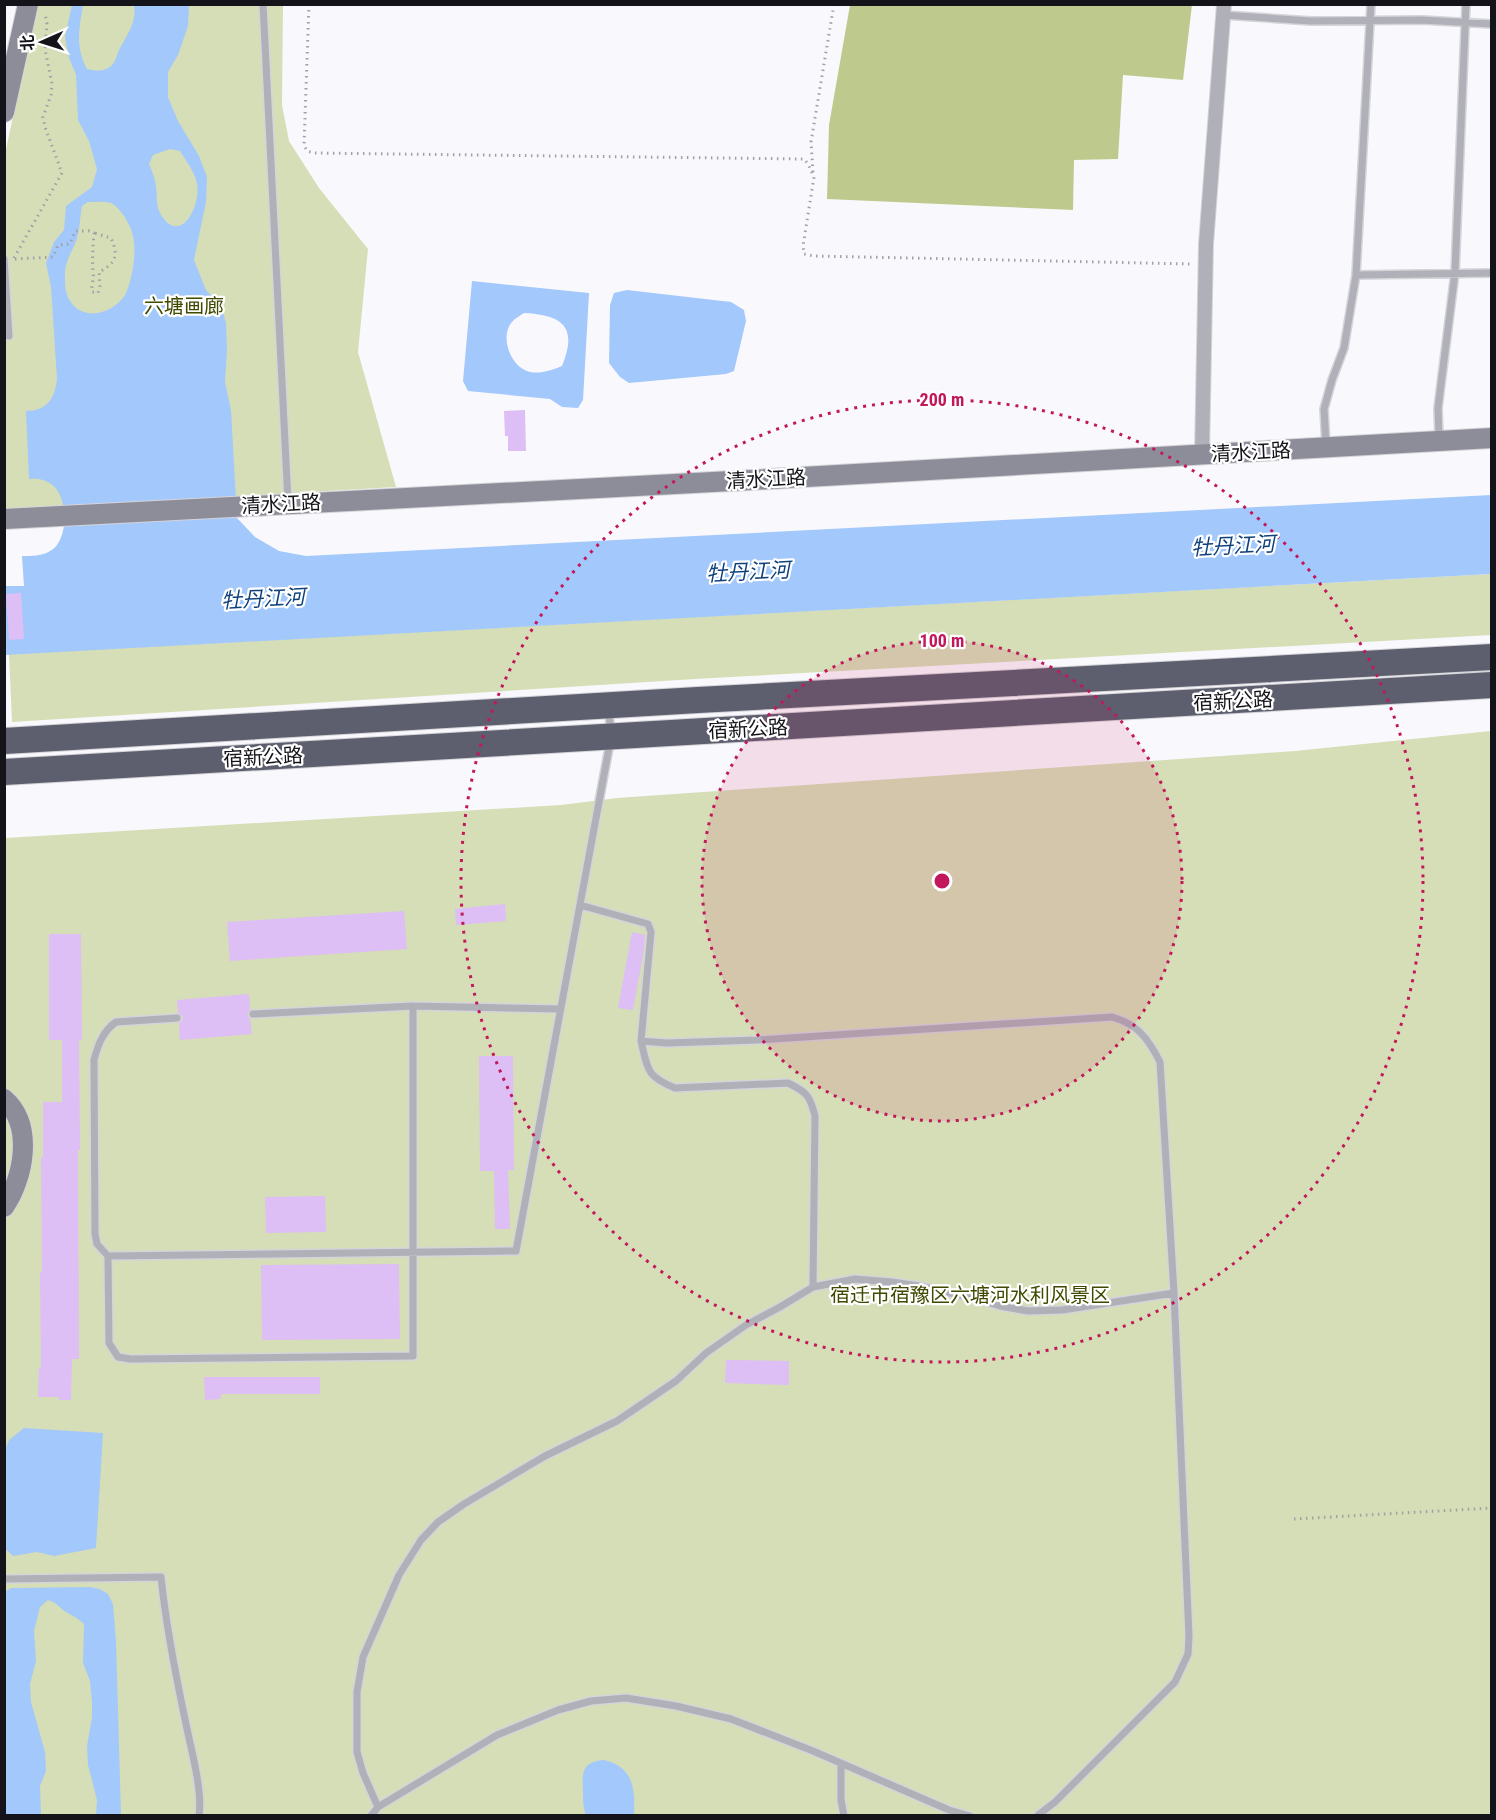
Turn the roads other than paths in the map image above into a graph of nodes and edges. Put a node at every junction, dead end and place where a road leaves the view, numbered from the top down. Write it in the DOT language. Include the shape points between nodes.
graph roads {
  1 [pos="27,4"];
  2 [pos="263,4"];
  3 [pos="1371,4"];
  4 [pos="1466,4"];
  5 [pos="1224,10"];
  6 [pos="1369,21"];
  7 [pos="1465,23"];
  8 [pos="1491,24"];
  9 [pos="4,112"];
  10 [pos="4,259"];
  11 [pos="1455,273"];
  12 [pos="1491,273"];
  13 [pos="1356,276"];
  14 [pos="9,336"];
  15 [pos="1491,438"];
  16 [pos="1439,441"];
  17 [pos="1326,447"];
  18 [pos="1202,454"];
  19 [pos="288,504"];
  20 [pos="4,519"];
  21 [pos="1491,657"];
  22 [pos="1491,686"];
  23 [pos="609,706"];
  24 [pos="610,737"];
  25 [pos="4,741"];
  26 [pos="4,772"];
  27 [pos="580,905"];
  28 [pos="413,1006"];
  29 [pos="561,1009"];
  30 [pos="253,1014"];
  31 [pos="177,1018"];
  32 [pos="641,1041"];
  33 [pos="4,1099"];
  34 [pos="4,1207"];
  35 [pos="414,1253"];
  36 [pos="108,1256"];
  37 [pos="813,1287"];
  38 [pos="1174,1293"];
  39 [pos="4,1579"];
  40 [pos="841,1762"];
  41 [pos="378,1807"];
  42 [pos="199,1815"];
  43 [pos="371,1815"];
  44 [pos="844,1815"];
  45 [pos="970,1815"];
  46 [pos="1037,1815"];
  1 -- 9 [label="street"];
  2 -- 19 [label="lane"];
  3 -- 6 [label="lane"];
  4 -- 7 [label="lane"];
  5 -- 6 [label="lane" via="1311,21"];
  5 -- 18 [label="street" via="1206,244"];
  6 -- 7 [label="lane"];
  6 -- 13 [label="lane"];
  7 -- 8 [label="lane"];
  7 -- 11 [label="lane"];
  10 -- 14 [label="lane"];
  11 -- 12 [label="lane"];
  11 -- 13 [label="lane"];
  11 -- 16 [label="lane" via="1438,408"];
  13 -- 17 [label="lane" via="1344,348 1324,409"];
  15 -- 16 [label="street, 清水江路"];
  16 -- 17 [label="street, 清水江路"];
  17 -- 18 [label="street, 清水江路"];
  18 -- 19 [label="street, 清水江路"];
  19 -- 20 [label="street, 清水江路"];
  21 -- 23 [label="highway, 宿新公路"];
  22 -- 24 [label="highway, 宿新公路"];
  23 -- 24 [label="lane"];
  23 -- 25 [label="highway, 宿新公路"];
  24 -- 26 [label="highway, 宿新公路"];
  24 -- 27 [label="lane"];
  27 -- 29 [label="lane"];
  27 -- 32 [label="lane" via="648,924 651,932"];
  28 -- 29 [label="lane"];
  28 -- 30 [label="lane"];
  28 -- 35 [label="lane"];
  29 -- 35 [label="lane" via="516,1251"];
  31 -- 36 [label="lane" via="116,1022 108,1028 97,1049 94,1234"];
  32 -- 37 [label="lane" via="648,1070 675,1088 788,1083 810,1098 815,1116"];
  32 -- 38 [label="lane" via="758,1040 1088,1017 1124,1020 1143,1035 1160,1062"];
  33 -- 34 [label="street" via="18,1118 23,1156 17,1183"];
  35 -- 36 [label="lane"];
  35 -- 36 [label="lane" via="413,1356 131,1359 118,1357 109,1343"];
  37 -- 38 [label="lane" via="855,1279 892,1282 1028,1311 1062,1310"];
  37 -- 41 [label="lane" via="746,1325 706,1353 676,1381 617,1421 545,1456 464,1504 421,1540 399,1575 363,1657 357,1692 357,1752"];
  38 -- 46 [label="lane" via="1188,1654 1175,1682 1055,1802"];
  39 -- 42 [label="lane" via="161,1577 165,1617 196,1775"];
  40 -- 41 [label="lane" via="731,1719 626,1698 591,1701 497,1735"];
  40 -- 44 [label="lane"];
  40 -- 45 [label="lane" via="949,1810"];
  41 -- 43 [label="lane"];
}
